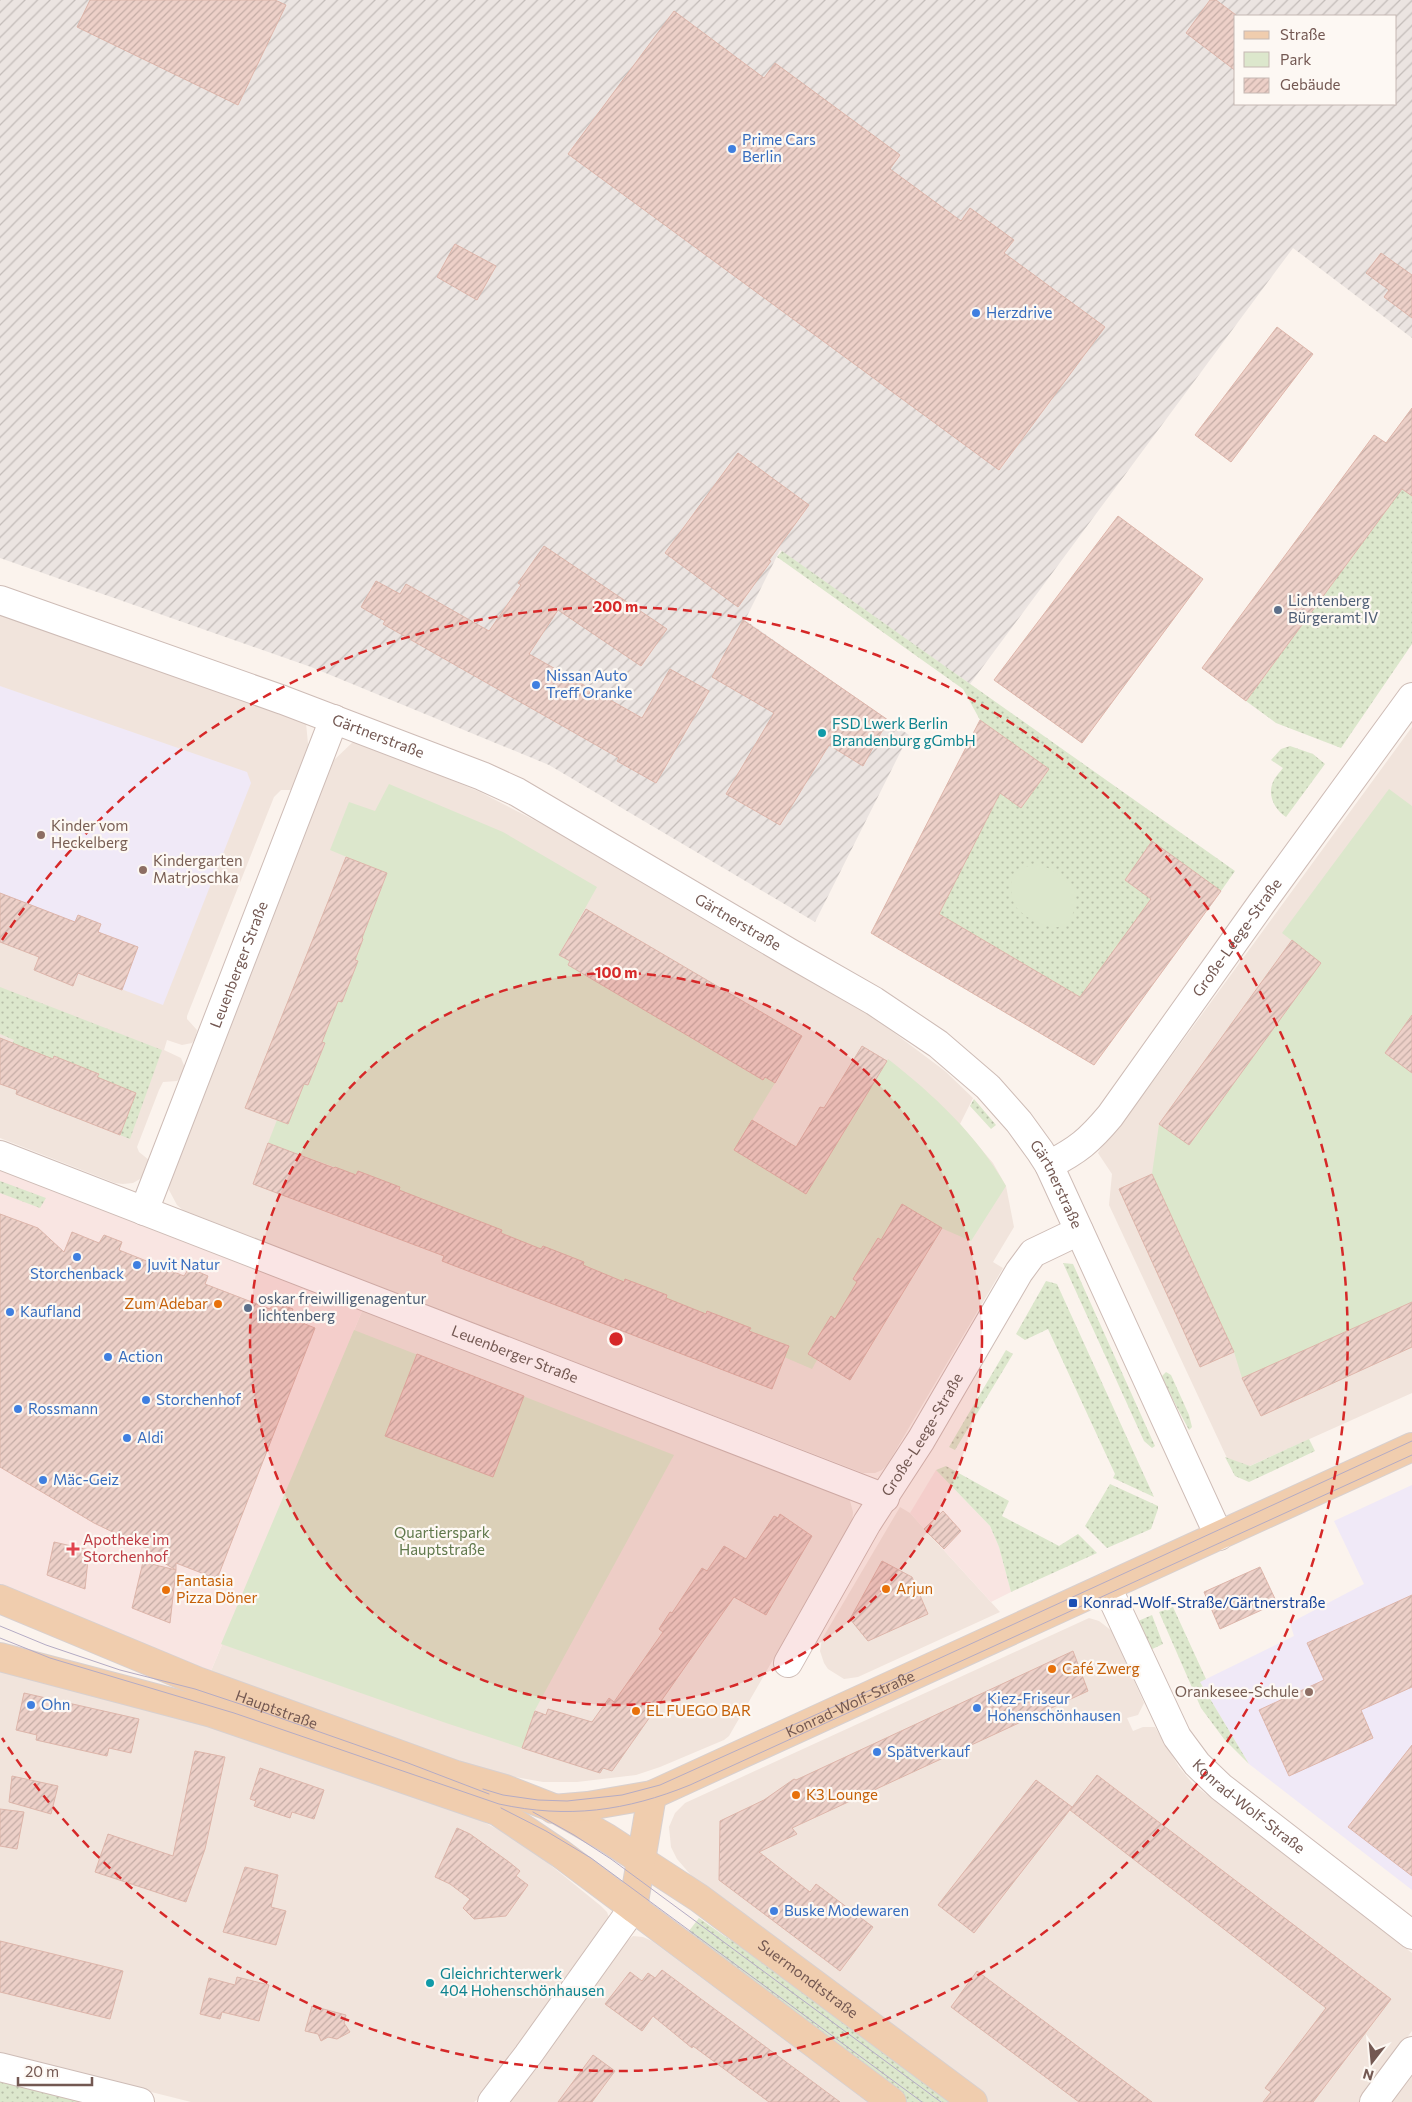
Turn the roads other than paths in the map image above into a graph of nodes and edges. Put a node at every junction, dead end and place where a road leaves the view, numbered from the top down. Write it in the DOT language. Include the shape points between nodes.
graph roads {
  1 [pos="0,600"];
  2 [pos="1412,697"];
  3 [pos="334,719"];
  4 [pos="0,1154"];
  5 [pos="1049,1165"];
  6 [pos="144,1211"];
  7 [pos="1079,1231"];
  8 [pos="1412,1447"];
  9 [pos="885,1498"];
  10 [pos="1219,1536"];
  11 [pos="1107,1587"];
  12 [pos="0,1599"];
  13 [pos="0,1657"];
  14 [pos="788,1663"];
  15 [pos="193,1693"];
  16 [pos="652,1795"];
  17 [pos="556,1809"];
  18 [pos="504,1816"];
  19 [pos="641,1859"];
  20 [pos="633,1908"];
  21 [pos="1412,1934"];
  22 [pos="1412,2051"];
  23 [pos="0,2067"];
  24 [pos="140,2102"];
  25 [pos="492,2102"];
  26 [pos="892,2102"];
  27 [pos="973,2102"];
  28 [pos="1374,2102"];
  1 -- 3 [label="street, Gärtnerstraße"];
  2 -- 5 [label="street, Große-Leege-Straße" via="1110,1116 1091,1139"];
  3 -- 5 [label="street, Gärtnerstraße" via="517,792 874,1001 938,1044 988,1087 1019,1122"];
  3 -- 6 [label="street, Leuenberger Straße"];
  4 -- 6 [label="street, Leuenberger Straße"];
  5 -- 7 [label="street, Gärtnerstraße"];
  6 -- 9 [label="street, Leuenberger Straße"];
  7 -- 9 [label="street, Große-Leege-Straße" via="1033,1253 1019,1272"];
  7 -- 10 [label="street, Gärtnerstraße"];
  8 -- 10 [label="main road, Konrad-Wolf-Straße"];
  9 -- 14 [label="street, Große-Leege-Straße" via="867,1523"];
  10 -- 11 [label="main road, Konrad-Wolf-Straße"];
  11 -- 16 [label="main road, Konrad-Wolf-Straße"];
  11 -- 21 [label="street, Konrad-Wolf-Straße" via="1177,1738 1197,1764 1221,1787"];
  12 -- 15 [label="main road, Hauptstraße"];
  13 -- 15 [label="main road, Hauptstraße"];
  15 -- 17 [label="main road, Hauptstraße" via="505,1789"];
  15 -- 18 [label="main road, Hauptstraße"];
  16 -- 17 [label="main road, Hauptstraße"];
  16 -- 19 [label="main road"];
  17 -- 18 [label="main road, Hauptstraße"];
  17 -- 19 [label="main road, Hauptstraße"];
  18 -- 20 [label="main road, Hauptstraße"];
  19 -- 20 [label="main road"];
  19 -- 27 [label="main road, Suermondtstraße" via="699,1898"];
  20 -- 25 [label="street"];
  20 -- 26 [label="main road"];
  22 -- 28 [label="street"];
  23 -- 24 [label="street"];
}
